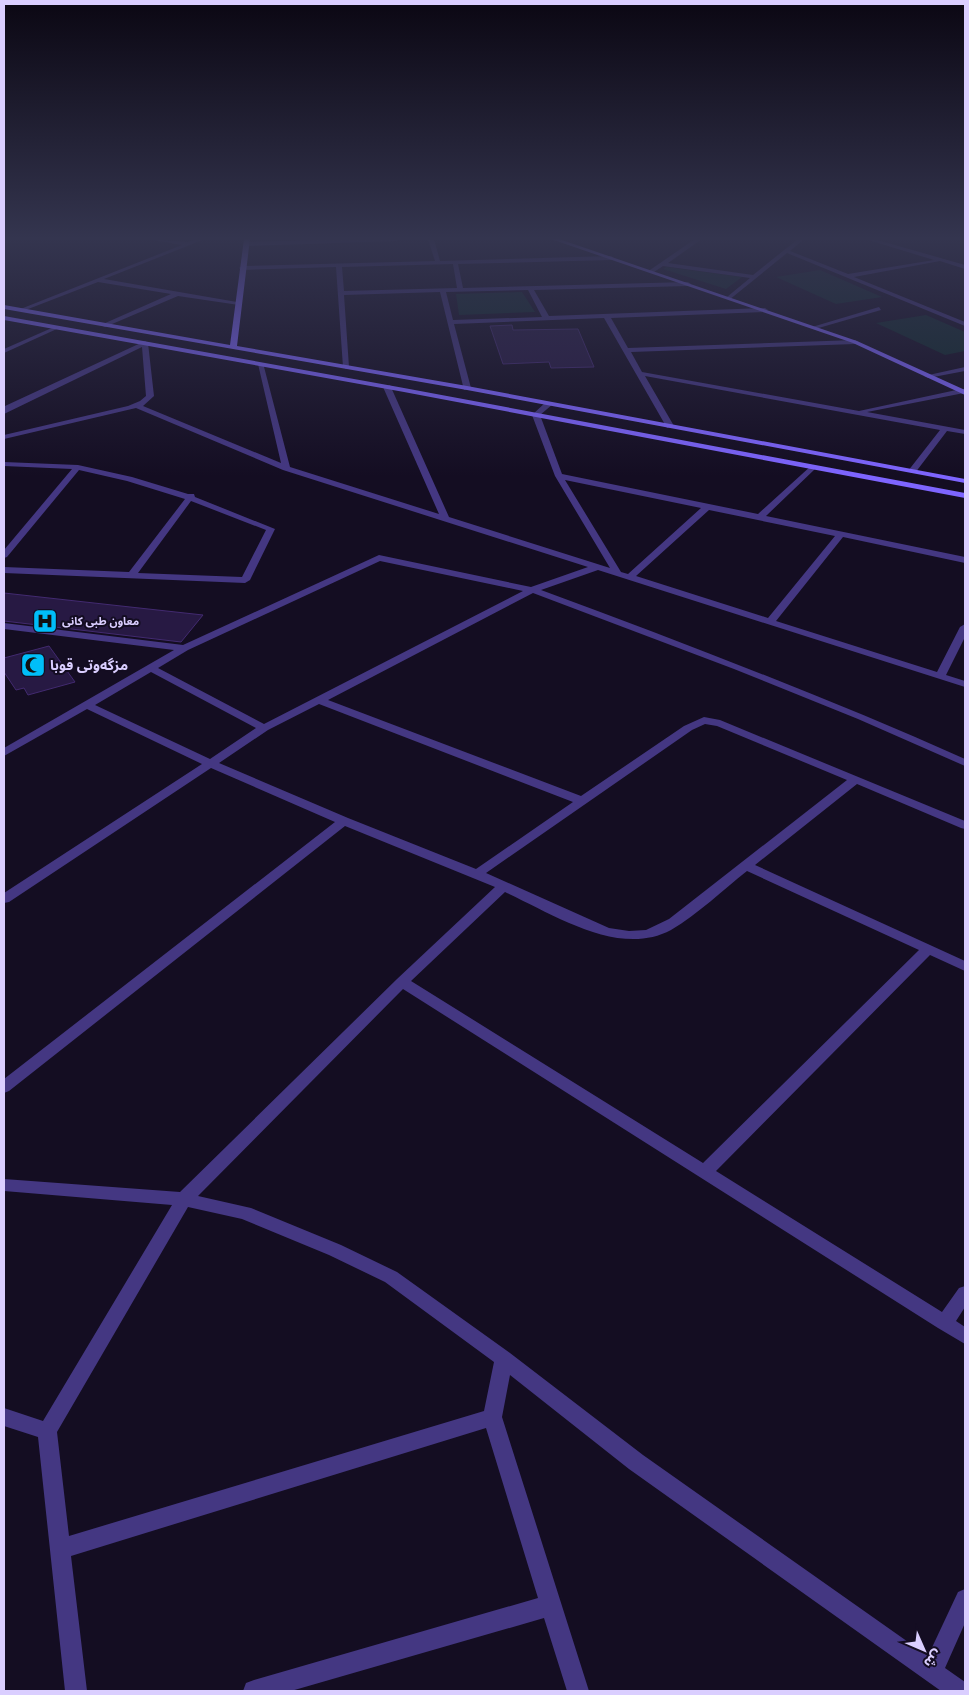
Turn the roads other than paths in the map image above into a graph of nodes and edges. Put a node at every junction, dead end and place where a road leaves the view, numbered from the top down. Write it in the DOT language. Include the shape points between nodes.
graph roads {
  1 [pos="4,318"];
  2 [pos="50,318"];
  3 [pos="67,318"];
  4 [pos="121,318"];
  5 [pos="236,318"];
  6 [pos="343,318"];
  7 [pos="450,318"];
  8 [pos="574,318"];
  9 [pos="608,318"];
  10 [pos="787,318"];
  11 [pos="848,318"];
  12 [pos="949,318"];
  13 [pos="547,319"];
  14 [pos="965,319"];
  15 [pos="956,321"];
  16 [pos="451,322"];
  17 [pos="36,324"];
  18 [pos="965,324"];
  19 [pos="105,325"];
  20 [pos="56,328"];
  21 [pos="814,328"];
  22 [pos="855,342"];
  23 [pos="145,343"];
  24 [pos="233,347"];
  25 [pos="625,350"];
  26 [pos="4,351"];
  27 [pos="261,364"];
  28 [pos="346,367"];
  29 [pos="965,368"];
  30 [pos="638,373"];
  31 [pos="928,376"];
  32 [pos="387,387"];
  33 [pos="467,388"];
  34 [pos="963,392"];
  35 [pos="549,404"];
  36 [pos="137,406"];
  37 [pos="5,409"];
  38 [pos="855,412"];
  39 [pos="536,416"];
  40 [pos="670,426"];
  41 [pos="945,428"];
  42 [pos="965,432"];
  43 [pos="4,437"];
  44 [pos="4,464"];
  45 [pos="78,467"];
  46 [pos="812,467"];
  47 [pos="286,468"];
  48 [pos="912,471"];
  49 [pos="559,476"];
  50 [pos="965,481"];
  51 [pos="191,496"];
  52 [pos="965,496"];
  53 [pos="707,507"];
  54 [pos="760,518"];
  55 [pos="446,520"];
  56 [pos="842,534"];
  57 [pos="4,556"];
  58 [pos="965,560"];
  59 [pos="598,567"];
  60 [pos="4,570"];
  61 [pos="617,572"];
  62 [pos="132,575"];
  63 [pos="630,577"];
  64 [pos="532,590"];
  65 [pos="770,622"];
  66 [pos="4,626"];
  67 [pos="965,627"];
  68 [pos="184,648"];
  69 [pos="151,668"];
  70 [pos="940,677"];
  71 [pos="965,684"];
  72 [pos="319,700"];
  73 [pos="87,705"];
  74 [pos="264,728"];
  75 [pos="4,753"];
  76 [pos="210,763"];
  77 [pos="965,763"];
  78 [pos="856,779"];
  79 [pos="582,801"];
  80 [pos="344,820"];
  81 [pos="965,825"];
  82 [pos="745,865"];
  83 [pos="477,874"];
  84 [pos="504,886"];
  85 [pos="4,899"];
  86 [pos="928,949"];
  87 [pos="965,966"];
  88 [pos="402,982"];
  89 [pos="4,1087"];
  90 [pos="705,1172"];
  91 [pos="4,1185"];
  92 [pos="184,1200"];
  93 [pos="965,1293"];
  94 [pos="944,1323"];
  95 [pos="965,1336"];
  96 [pos="504,1359"];
  97 [pos="4,1417"];
  98 [pos="492,1417"];
  99 [pos="47,1431"];
  100 [pos="61,1549"];
  101 [pos="965,1599"];
  102 [pos="552,1604"];
  103 [pos="932,1672"];
  104 [pos="76,1691"];
  105 [pos="254,1691"];
  106 [pos="578,1691"];
  107 [pos="959,1691"];
  1 -- 17 [label="street"];
  2 -- 17 [label="street"];
  3 -- 19 [label="street"];
  4 -- 19 [label="street"];
  5 -- 24 [label="street"];
  6 -- 28 [label="street"];
  7 -- 16 [label="street"];
  8 -- 13 [label="street"];
  9 -- 25 [label="street"];
  10 -- 21 [label="street"];
  11 -- 21 [label="lane"];
  12 -- 15 [label="street"];
  13 -- 16 [label="street"];
  14 -- 15 [label="street"];
  15 -- 18 [label="street"];
  16 -- 33 [label="street"];
  17 -- 20 [label="street"];
  19 -- 24 [label="street"];
  20 -- 23 [label="street"];
  20 -- 26 [label="street"];
  21 -- 22 [label="street"];
  22 -- 25 [label="street"];
  22 -- 31 [label="street"];
  23 -- 27 [label="street"];
  23 -- 36 [label="street" via="150,396"];
  23 -- 37 [label="street"];
  24 -- 28 [label="street"];
  25 -- 30 [label="street"];
  27 -- 32 [label="street"];
  27 -- 47 [label="street"];
  28 -- 33 [label="street"];
  29 -- 31 [label="street"];
  30 -- 38 [label="street"];
  30 -- 40 [label="street"];
  31 -- 34 [label="street"];
  32 -- 39 [label="street"];
  32 -- 55 [label="street"];
  33 -- 35 [label="street"];
  34 -- 38 [label="street"];
  35 -- 39 [label="street"];
  35 -- 40 [label="street"];
  36 -- 43 [label="street"];
  36 -- 47 [label="street"];
  38 -- 41 [label="street"];
  39 -- 46 [label="street"];
  39 -- 49 [label="street"];
  40 -- 48 [label="street"];
  41 -- 42 [label="street"];
  41 -- 48 [label="street"];
  44 -- 45 [label="street"];
  45 -- 51 [label="street" via="138,479"];
  45 -- 57 [label="street"];
  46 -- 52 [label="street"];
  46 -- 54 [label="street"];
  47 -- 55 [label="street"];
  48 -- 50 [label="street"];
  49 -- 53 [label="street"];
  49 -- 61 [label="street"];
  51 -- 62 [label="street"];
  51 -- 62 [label="street" via="271,529 245,580"];
  53 -- 54 [label="street"];
  53 -- 63 [label="street"];
  54 -- 56 [label="street"];
  55 -- 59 [label="street"];
  56 -- 58 [label="street"];
  56 -- 65 [label="street"];
  59 -- 61 [label="street"];
  59 -- 64 [label="street"];
  60 -- 62 [label="street"];
  61 -- 63 [label="street"];
  63 -- 65 [label="street"];
  64 -- 68 [label="street" via="379,558"];
  64 -- 72 [label="street"];
  64 -- 77 [label="street" via="791,688"];
  65 -- 70 [label="street"];
  66 -- 68 [label="street"];
  67 -- 70 [label="street"];
  68 -- 69 [label="street"];
  69 -- 73 [label="street"];
  69 -- 74 [label="street"];
  70 -- 71 [label="street"];
  72 -- 74 [label="street"];
  72 -- 79 [label="street"];
  73 -- 75 [label="street"];
  73 -- 76 [label="street"];
  74 -- 76 [label="street"];
  76 -- 80 [label="street"];
  76 -- 85 [label="street"];
  78 -- 79 [label="street" via="720,723 704,720"];
  78 -- 81 [label="street"];
  78 -- 82 [label="street"];
  79 -- 83 [label="street"];
  80 -- 83 [label="street"];
  80 -- 89 [label="street"];
  82 -- 84 [label="street" via="674,922 660,931 640,936 619,936 599,930"];
  82 -- 86 [label="street"];
  83 -- 84 [label="street"];
  84 -- 88 [label="street"];
  86 -- 87 [label="street"];
  86 -- 90 [label="street"];
  88 -- 90 [label="street"];
  88 -- 92 [label="street"];
  90 -- 94 [label="street"];
  91 -- 92 [label="street"];
  92 -- 96 [label="street" via="245,1213 335,1250 391,1278"];
  92 -- 99 [label="street"];
  93 -- 94 [label="street"];
  94 -- 95 [label="street"];
  96 -- 98 [label="street"];
  96 -- 103 [label="street" via="636,1462"];
  97 -- 99 [label="street"];
  98 -- 100 [label="street"];
  98 -- 102 [label="street"];
  99 -- 100 [label="street"];
  100 -- 104 [label="street"];
  101 -- 103 [label="street"];
  102 -- 105 [label="street"];
  102 -- 106 [label="street"];
  103 -- 107 [label="street"];
}
